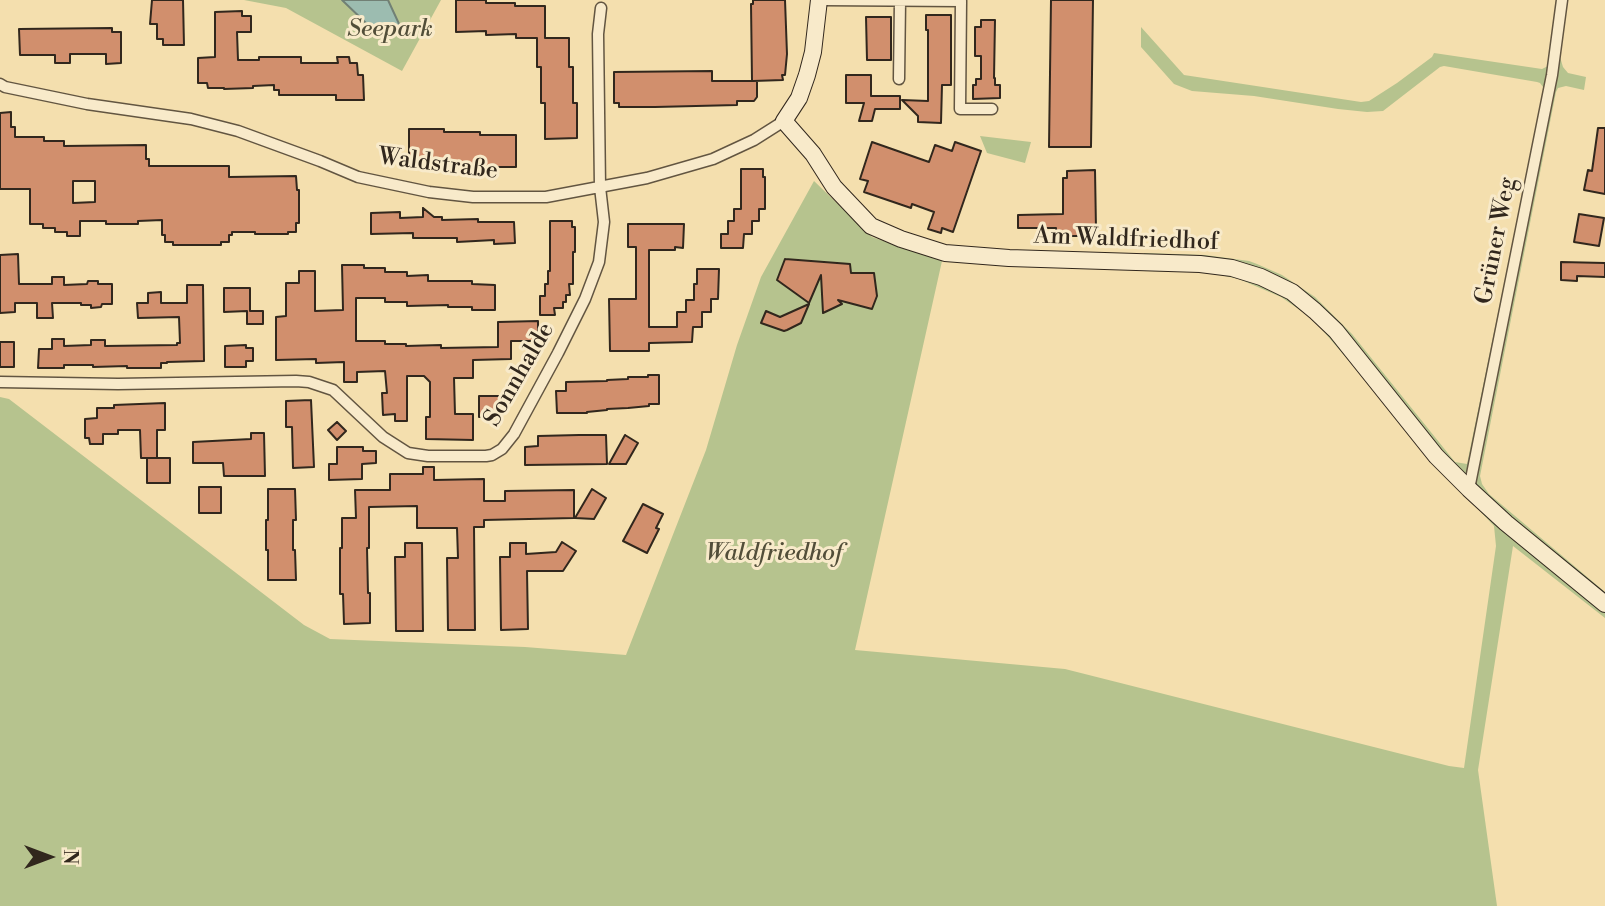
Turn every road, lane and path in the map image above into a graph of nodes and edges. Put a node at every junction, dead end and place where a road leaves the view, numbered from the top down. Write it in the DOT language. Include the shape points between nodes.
graph roads {
  1 [pos="821,0"];
  2 [pos="1562,0"];
  3 [pos="900,1"];
  4 [pos="601,8"];
  5 [pos="899,79"];
  6 [pos="0,85"];
  7 [pos="992,109"];
  8 [pos="785,121"];
  9 [pos="600,187"];
  10 [pos="0,382"];
  11 [pos="1469,489"];
  12 [pos="1605,604"];
  1 -- 3 [label="street"];
  1 -- 8 [label="street" via="807,75"];
  2 -- 11 [label="street, Grüner Weg" via="1552,75"];
  3 -- 5 [label="street"];
  3 -- 7 [label="street" via="961,1 960,109"];
  4 -- 9 [label="street, Sonnhalde"];
  6 -- 9 [label="street, Waldstraße" via="191,119 238,131 358,177 429,192 547,197"];
  8 -- 9 [label="street, Waldstraße" via="700,163"];
  8 -- 11 [label="street, Am Waldfriedhof" via="834,187 871,226 929,249 1009,258 1200,264 1240,270 1292,292 1336,331 1436,456"];
  9 -- 10 [label="street, Sonnhalde" via="604,222 599,262 585,299 514,434 492,455 408,453 383,437 333,390 309,382"];
  11 -- 12 [label="street, Am Waldfriedhof"];
}
